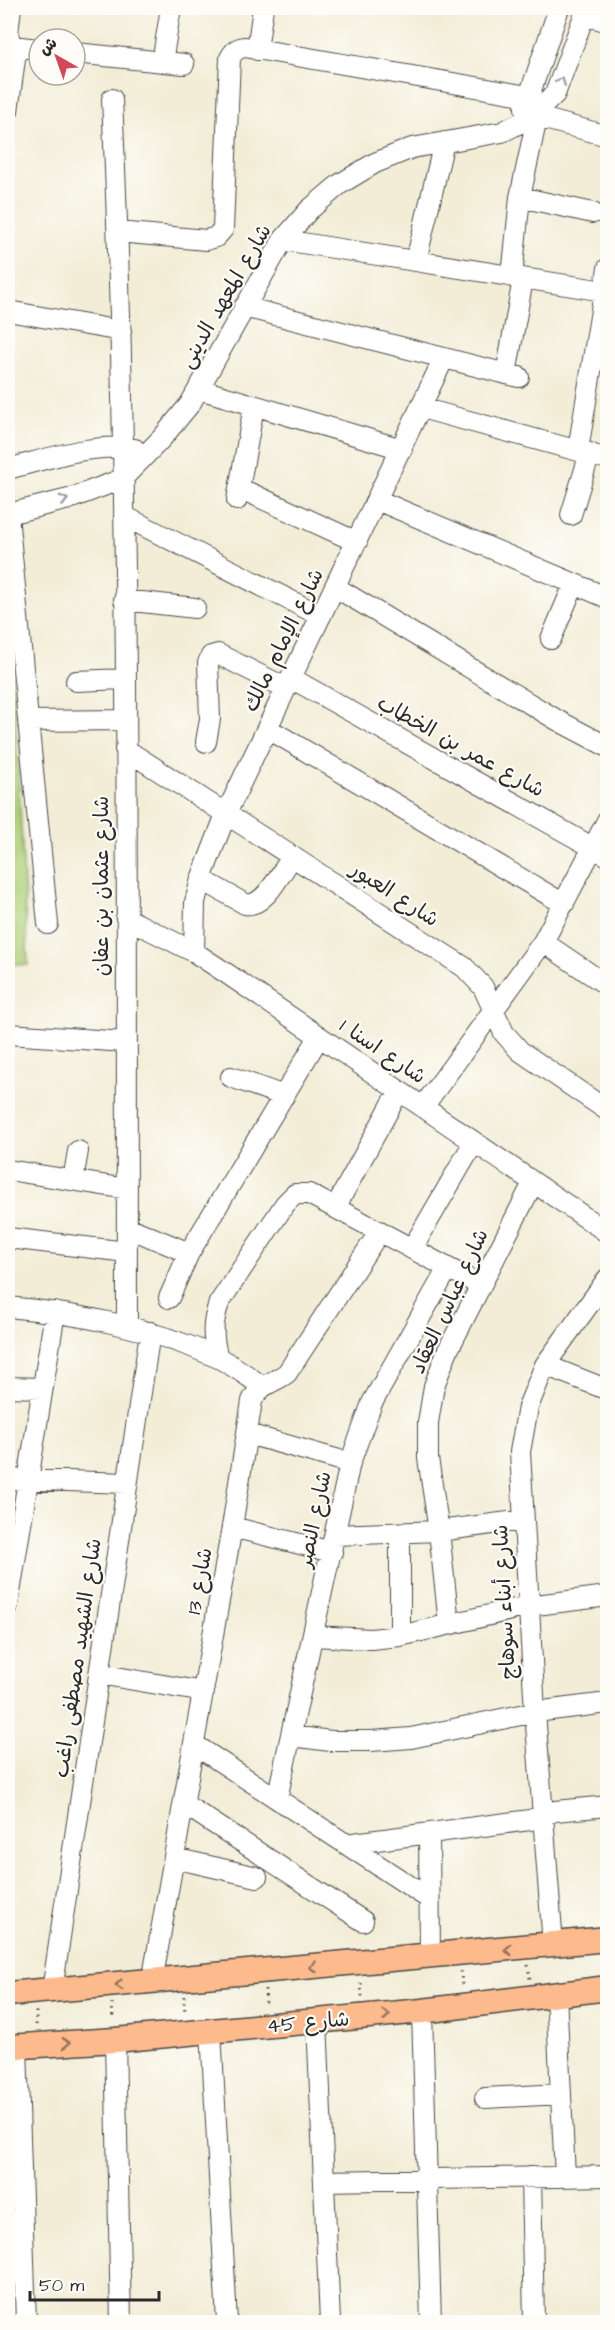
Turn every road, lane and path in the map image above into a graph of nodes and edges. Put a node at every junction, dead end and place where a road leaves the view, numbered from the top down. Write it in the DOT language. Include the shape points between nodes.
graph roads {
  1 [pos="11,8"];
  2 [pos="171,8"];
  3 [pos="263,8"];
  4 [pos="559,8"];
  5 [pos="585,11"];
  6 [pos="608,22"];
  7 [pos="11,46"];
  8 [pos="27,48"];
  9 [pos="257,50"];
  10 [pos="87,54"];
  11 [pos="162,62"];
  12 [pos="184,64"];
  13 [pos="112,99"];
  14 [pos="8,111"];
  15 [pos="529,113"];
  16 [pos="608,136"];
  17 [pos="444,142"];
  18 [pos="520,197"];
  19 [pos="593,213"];
  20 [pos="118,232"];
  21 [pos="283,240"];
  22 [pos="416,261"];
  23 [pos="608,268"];
  24 [pos="518,278"];
  25 [pos="604,291"];
  26 [pos="244,307"];
  27 [pos="8,311"];
  28 [pos="121,331"];
  29 [pos="602,335"];
  30 [pos="444,358"];
  31 [pos="199,389"];
  32 [pos="255,406"];
  33 [pos="421,408"];
  34 [pos="122,447"];
  35 [pos="402,448"];
  36 [pos="150,451"];
  37 [pos="592,454"];
  38 [pos="8,469"];
  39 [pos="122,479"];
  40 [pos="377,500"];
  41 [pos="8,514"];
  42 [pos="571,515"];
  43 [pos="124,516"];
  44 [pos="357,542"];
  45 [pos="574,584"];
  46 [pos="335,587"];
  47 [pos="608,598"];
  48 [pos="124,600"];
  49 [pos="195,608"];
  50 [pos="321,616"];
  51 [pos="551,639"];
  52 [pos="124,679"];
  53 [pos="76,681"];
  54 [pos="289,683"];
  55 [pos="125,720"];
  56 [pos="28,721"];
  57 [pos="267,728"];
  58 [pos="206,742"];
  59 [pos="608,747"];
  60 [pos="125,748"];
  61 [pos="226,814"];
  62 [pos="608,819"];
  63 [pos="601,852"];
  64 [pos="292,857"];
  65 [pos="201,879"];
  66 [pos="564,904"];
  67 [pos="126,918"];
  68 [pos="48,924"];
  69 [pos="543,942"];
  70 [pos="194,952"];
  71 [pos="608,986"];
  72 [pos="495,1010"];
  73 [pos="8,1034"];
  74 [pos="319,1037"];
  75 [pos="126,1042"];
  76 [pos="231,1077"];
  77 [pos="399,1091"];
  78 [pos="284,1096"];
  79 [pos="423,1107"];
  80 [pos="608,1111"];
  81 [pos="474,1142"];
  82 [pos="78,1151"];
  83 [pos="8,1170"];
  84 [pos="73,1180"];
  85 [pos="533,1183"];
  86 [pos="127,1189"];
  87 [pos="335,1208"];
  88 [pos="127,1227"];
  89 [pos="380,1232"];
  90 [pos="608,1233"];
  91 [pos="8,1238"];
  92 [pos="412,1249"];
  93 [pos="127,1252"];
  94 [pos="189,1253"];
  95 [pos="448,1268"];
  96 [pos="608,1278"];
  97 [pos="480,1285"];
  98 [pos="169,1298"];
  99 [pos="8,1307"];
  100 [pos="55,1312"];
  101 [pos="127,1325"];
  102 [pos="150,1332"];
  103 [pos="218,1358"];
  104 [pos="546,1365"];
  105 [pos="262,1386"];
  106 [pos="8,1387"];
  107 [pos="43,1388"];
  108 [pos="608,1390"];
  109 [pos="248,1434"];
  110 [pos="350,1463"];
  111 [pos="8,1479"];
  112 [pos="28,1479"];
  113 [pos="127,1483"];
  114 [pos="523,1521"];
  115 [pos="232,1527"];
  116 [pos="439,1531"];
  117 [pos="400,1534"];
  118 [pos="333,1544"];
  119 [pos="608,1596"];
  120 [pos="8,1605"];
  121 [pos="528,1606"];
  122 [pos="449,1624"];
  123 [pos="313,1636"];
  124 [pos="400,1636"];
  125 [pos="99,1674"];
  126 [pos="204,1692"];
  127 [pos="608,1703"];
  128 [pos="535,1712"];
  129 [pos="291,1736"];
  130 [pos="195,1744"];
  131 [pos="277,1799"];
  132 [pos="184,1804"];
  133 [pos="608,1806"];
  134 [pos="542,1815"];
  135 [pos="429,1833"];
  136 [pos="346,1844"];
  137 [pos="174,1857"];
  138 [pos="257,1877"];
  139 [pos="429,1898"];
  140 [pos="363,1921"];
  141 [pos="608,1939"];
  142 [pos="553,1945"];
  143 [pos="526,1948"];
  144 [pos="459,1954"];
  145 [pos="430,1957"];
  146 [pos="360,1963"];
  147 [pos="264,1972"];
  148 [pos="182,1979"];
  149 [pos="152,1982"];
  150 [pos="110,1986"];
  151 [pos="608,1988"];
  152 [pos="44,1991"];
  153 [pos="8,1994"];
  154 [pos="544,1995"];
  155 [pos="464,2005"];
  156 [pos="422,2012"];
  157 [pos="363,2017"];
  158 [pos="317,2021"];
  159 [pos="267,2026"];
  160 [pos="211,2031"];
  161 [pos="187,2033"];
  162 [pos="115,2040"];
  163 [pos="20,2046"];
  164 [pos="561,2094"];
  165 [pos="485,2098"];
  166 [pos="608,2175"];
  167 [pos="565,2176"];
  168 [pos="531,2177"];
  169 [pos="427,2179"];
  170 [pos="325,2181"];
  171 [pos="26,2322"];
  172 [pos="121,2322"];
  173 [pos="227,2322"];
  174 [pos="330,2322"];
  175 [pos="431,2322"];
  176 [pos="534,2322"];
  1 -- 7 [label="street"];
  2 -- 11 [label="street"];
  3 -- 9 [label="street"];
  4 -- 15 [label="street"];
  5 -- 6 [label="street"];
  15 -- 5 [label="street, one-way" via="555,94"];
  7 -- 8 [label="street"];
  7 -- 14 [label="street" via="15,59"];
  9 -- 15 [label="street"];
  9 -- 20 [label="street" via="238,48 230,58 223,229 206,240"];
  10 -- 11 [label="street"];
  11 -- 12 [label="street"];
  13 -- 20 [label="street, شارع عثمان بن عفان"];
  15 -- 16 [label="street"];
  15 -- 17 [label="street, شارع المعهد الدينى" via="502,132"];
  15 -- 18 [label="street"];
  17 -- 21 [label="street, شارع المعهد الدينى" via="412,148 375,163 340,184 309,210"];
  17 -- 22 [label="street"];
  18 -- 19 [label="street"];
  18 -- 24 [label="street"];
  20 -- 28 [label="street, شارع عثمان بن عفان"];
  21 -- 22 [label="street"];
  21 -- 26 [label="street, شارع المعهد الدينى"];
  22 -- 24 [label="street"];
  23 -- 25 [label="street"];
  24 -- 25 [label="street"];
  24 -- 30 [label="street" via="512,376"];
  25 -- 29 [label="street"];
  26 -- 30 [label="street"];
  26 -- 31 [label="street, شارع المعهد الدينى"];
  27 -- 28 [label="street"];
  28 -- 34 [label="street, شارع عثمان بن عفان"];
  29 -- 37 [label="street"];
  30 -- 33 [label="street, شارع الإمام مالك"];
  31 -- 32 [label="street"];
  31 -- 36 [label="street, شارع المعهد الدينى"];
  32 -- 35 [label="street"];
  32 -- 44 [label="street" via="238,494"];
  33 -- 35 [label="street, شارع الإمام مالك"];
  33 -- 37 [label="street"];
  34 -- 36 [label="street"];
  34 -- 38 [label="street"];
  34 -- 39 [label="street, شارع عثمان بن عفان"];
  35 -- 40 [label="street, شارع الإمام مالك"];
  36 -- 39 [label="street, شارع المعهد الدينى"];
  37 -- 42 [label="street"];
  41 -- 39 [label="street, شارع المعهد الدينى, one-way" via="69,500"];
  39 -- 43 [label="street, شارع عثمان بن عفان"];
  40 -- 44 [label="street, شارع الإمام مالك"];
  40 -- 45 [label="street"];
  41 -- 56 [label="street"];
  43 -- 48 [label="street, شارع عثمان بن عفان"];
  43 -- 50 [label="street"];
  44 -- 46 [label="street, شارع الإمام مالك"];
  45 -- 47 [label="street"];
  45 -- 51 [label="street"];
  46 -- 50 [label="street, شارع الإمام مالك"];
  46 -- 59 [label="street"];
  48 -- 49 [label="street"];
  48 -- 52 [label="street, شارع عثمان بن عفان"];
  50 -- 54 [label="street, شارع الإمام مالك"];
  52 -- 53 [label="street"];
  52 -- 55 [label="street, شارع عثمان بن عفان"];
  54 -- 57 [label="street, شارع الإمام مالك"];
  54 -- 58 [label="street, شارع عمر بن الخطاب" via="218,654 211,656"];
  54 -- 63 [label="street, شارع عمر بن الخطاب"];
  55 -- 56 [label="street"];
  55 -- 60 [label="street, شارع عثمان بن عفان"];
  56 -- 68 [label="street"];
  57 -- 61 [label="street, شارع الإمام مالك"];
  57 -- 66 [label="street"];
  60 -- 61 [label="street, شارع العبور"];
  60 -- 67 [label="street, شارع عثمان بن عفان"];
  61 -- 64 [label="street, شارع العبور"];
  61 -- 65 [label="street, شارع الإمام مالك"];
  62 -- 63 [label="street"];
  63 -- 66 [label="street"];
  64 -- 65 [label="street" via="262,900 252,905"];
  64 -- 72 [label="street, شارع العبور" via="464,968 483,987"];
  65 -- 70 [label="street, شارع الإمام مالك" via="195,902"];
  66 -- 69 [label="street"];
  67 -- 70 [label="street, شارع اسنا 1"];
  67 -- 75 [label="street, شارع عثمان بن عفان"];
  69 -- 71 [label="street"];
  69 -- 72 [label="street"];
  70 -- 74 [label="street, شارع اسنا 1"];
  72 -- 79 [label="street"];
  72 -- 80 [label="street, شارع العبور" via="504,1033 520,1051"];
  73 -- 75 [label="street"];
  74 -- 77 [label="street, شارع اسنا 1"];
  74 -- 78 [label="street"];
  75 -- 86 [label="street, شارع عثمان بن عفان"];
  76 -- 78 [label="street"];
  77 -- 79 [label="street, شارع اسنا 1"];
  77 -- 87 [label="street"];
  78 -- 94 [label="street"];
  79 -- 81 [label="street, شارع اسنا 1"];
  81 -- 85 [label="street, شارع اسنا 1"];
  81 -- 92 [label="street"];
  82 -- 84 [label="street"];
  83 -- 84 [label="street"];
  84 -- 86 [label="street"];
  85 -- 90 [label="street, شارع اسنا 1"];
  85 -- 97 [label="street, شارع عباس العقاد"];
  86 -- 88 [label="street, شارع عثمان بن عفان"];
  87 -- 89 [label="street"];
  87 -- 103 [label="street" via="309,1194 289,1198 219,1303 213,1321"];
  88 -- 93 [label="street, شارع عثمان بن عفان"];
  88 -- 94 [label="street"];
  89 -- 92 [label="street"];
  89 -- 105 [label="street" via="287,1372"];
  91 -- 93 [label="street"];
  92 -- 95 [label="street"];
  93 -- 101 [label="street, شارع عثمان بن عفان"];
  94 -- 98 [label="street"];
  95 -- 97 [label="street"];
  95 -- 110 [label="street, شارع النصر" via="372,1403"];
  96 -- 104 [label="street, شارع أبناء سوهاج"];
  97 -- 116 [label="street, شارع عباس العقاد" via="434,1386 428,1458"];
  99 -- 100 [label="street"];
  100 -- 101 [label="street"];
  100 -- 107 [label="street"];
  101 -- 102 [label="street"];
  102 -- 103 [label="street"];
  102 -- 113 [label="street, شارع الشهيد مصطفى راغب"];
  103 -- 105 [label="street"];
  104 -- 108 [label="street"];
  104 -- 114 [label="street, شارع أبناء سوهاج" via="535,1386 523,1430"];
  105 -- 109 [label="street, شارع 13" via="252,1401"];
  106 -- 107 [label="street"];
  107 -- 112 [label="street"];
  109 -- 110 [label="street"];
  109 -- 115 [label="street, شارع 13"];
  110 -- 118 [label="street, شارع النصر"];
  111 -- 112 [label="street"];
  112 -- 113 [label="street"];
  112 -- 120 [label="street"];
  113 -- 125 [label="street, شارع الشهيد مصطفى راغب"];
  114 -- 116 [label="street"];
  114 -- 121 [label="street, شارع أبناء سوهاج"];
  115 -- 118 [label="street"];
  115 -- 126 [label="street, شارع 13"];
  116 -- 117 [label="street"];
  116 -- 122 [label="street, شارع عباس العقاد"];
  117 -- 118 [label="street"];
  117 -- 124 [label="street"];
  118 -- 123 [label="street, شارع النصر"];
  119 -- 121 [label="street"];
  121 -- 122 [label="street"];
  121 -- 128 [label="street, شارع أبناء سوهاج"];
  122 -- 124 [label="street"];
  123 -- 124 [label="street"];
  123 -- 129 [label="street, شارع النصر"];
  125 -- 126 [label="street"];
  125 -- 152 [label="street, شارع الشهيد مصطفى راغب"];
  126 -- 130 [label="street, شارع 13"];
  127 -- 128 [label="street"];
  128 -- 129 [label="street" via="411,1738 331,1741"];
  128 -- 134 [label="street, شارع أبناء سوهاج"];
  129 -- 131 [label="street, شارع النصر"];
  130 -- 131 [label="street"];
  130 -- 132 [label="street, شارع 13"];
  131 -- 136 [label="street"];
  132 -- 137 [label="street, شارع 13"];
  132 -- 140 [label="street"];
  133 -- 134 [label="street"];
  134 -- 135 [label="street" via="530,1820"];
  134 -- 142 [label="street, شارع أبناء سوهاج"];
  135 -- 136 [label="street"];
  135 -- 139 [label="street"];
  136 -- 139 [label="street"];
  137 -- 138 [label="street"];
  137 -- 149 [label="street, شارع 13"];
  139 -- 145 [label="street"];
  141 -- 142 [label="main road"];
  142 -- 143 [label="main road"];
  143 -- 144 [label="main road, one-way"];
  143 -- 154 [label="path"];
  144 -- 145 [label="main road"];
  144 -- 155 [label="path"];
  145 -- 146 [label="main road"];
  146 -- 147 [label="main road, one-way"];
  146 -- 157 [label="path"];
  147 -- 148 [label="main road"];
  147 -- 159 [label="path"];
  148 -- 149 [label="main road"];
  148 -- 161 [label="path"];
  149 -- 150 [label="main road, one-way"];
  150 -- 152 [label="main road"];
  150 -- 162 [label="path"];
  151 -- 154 [label="main road, شارع 45"];
  152 -- 153 [label="main road"];
  152 -- 163 [label="path"];
  154 -- 155 [label="main road, شارع 45"];
  154 -- 164 [label="street"];
  155 -- 156 [label="main road, شارع 45"];
  157 -- 156 [label="main road, شارع 45, one-way"];
  156 -- 169 [label="street"];
  157 -- 158 [label="main road, شارع 45"];
  158 -- 159 [label="main road, شارع 45"];
  158 -- 170 [label="street"];
  159 -- 160 [label="main road, شارع 45"];
  160 -- 161 [label="main road, شارع 45"];
  160 -- 173 [label="street"];
  161 -- 162 [label="main road, شارع 45"];
  163 -- 162 [label="main road, شارع 45, one-way"];
  162 -- 172 [label="street"];
  163 -- 171 [label="street"];
  164 -- 165 [label="street"];
  164 -- 167 [label="street"];
  166 -- 167 [label="street"];
  167 -- 168 [label="street"];
  168 -- 169 [label="street"];
  168 -- 176 [label="street"];
  169 -- 170 [label="street"];
  169 -- 175 [label="street"];
  170 -- 174 [label="street"];
}
